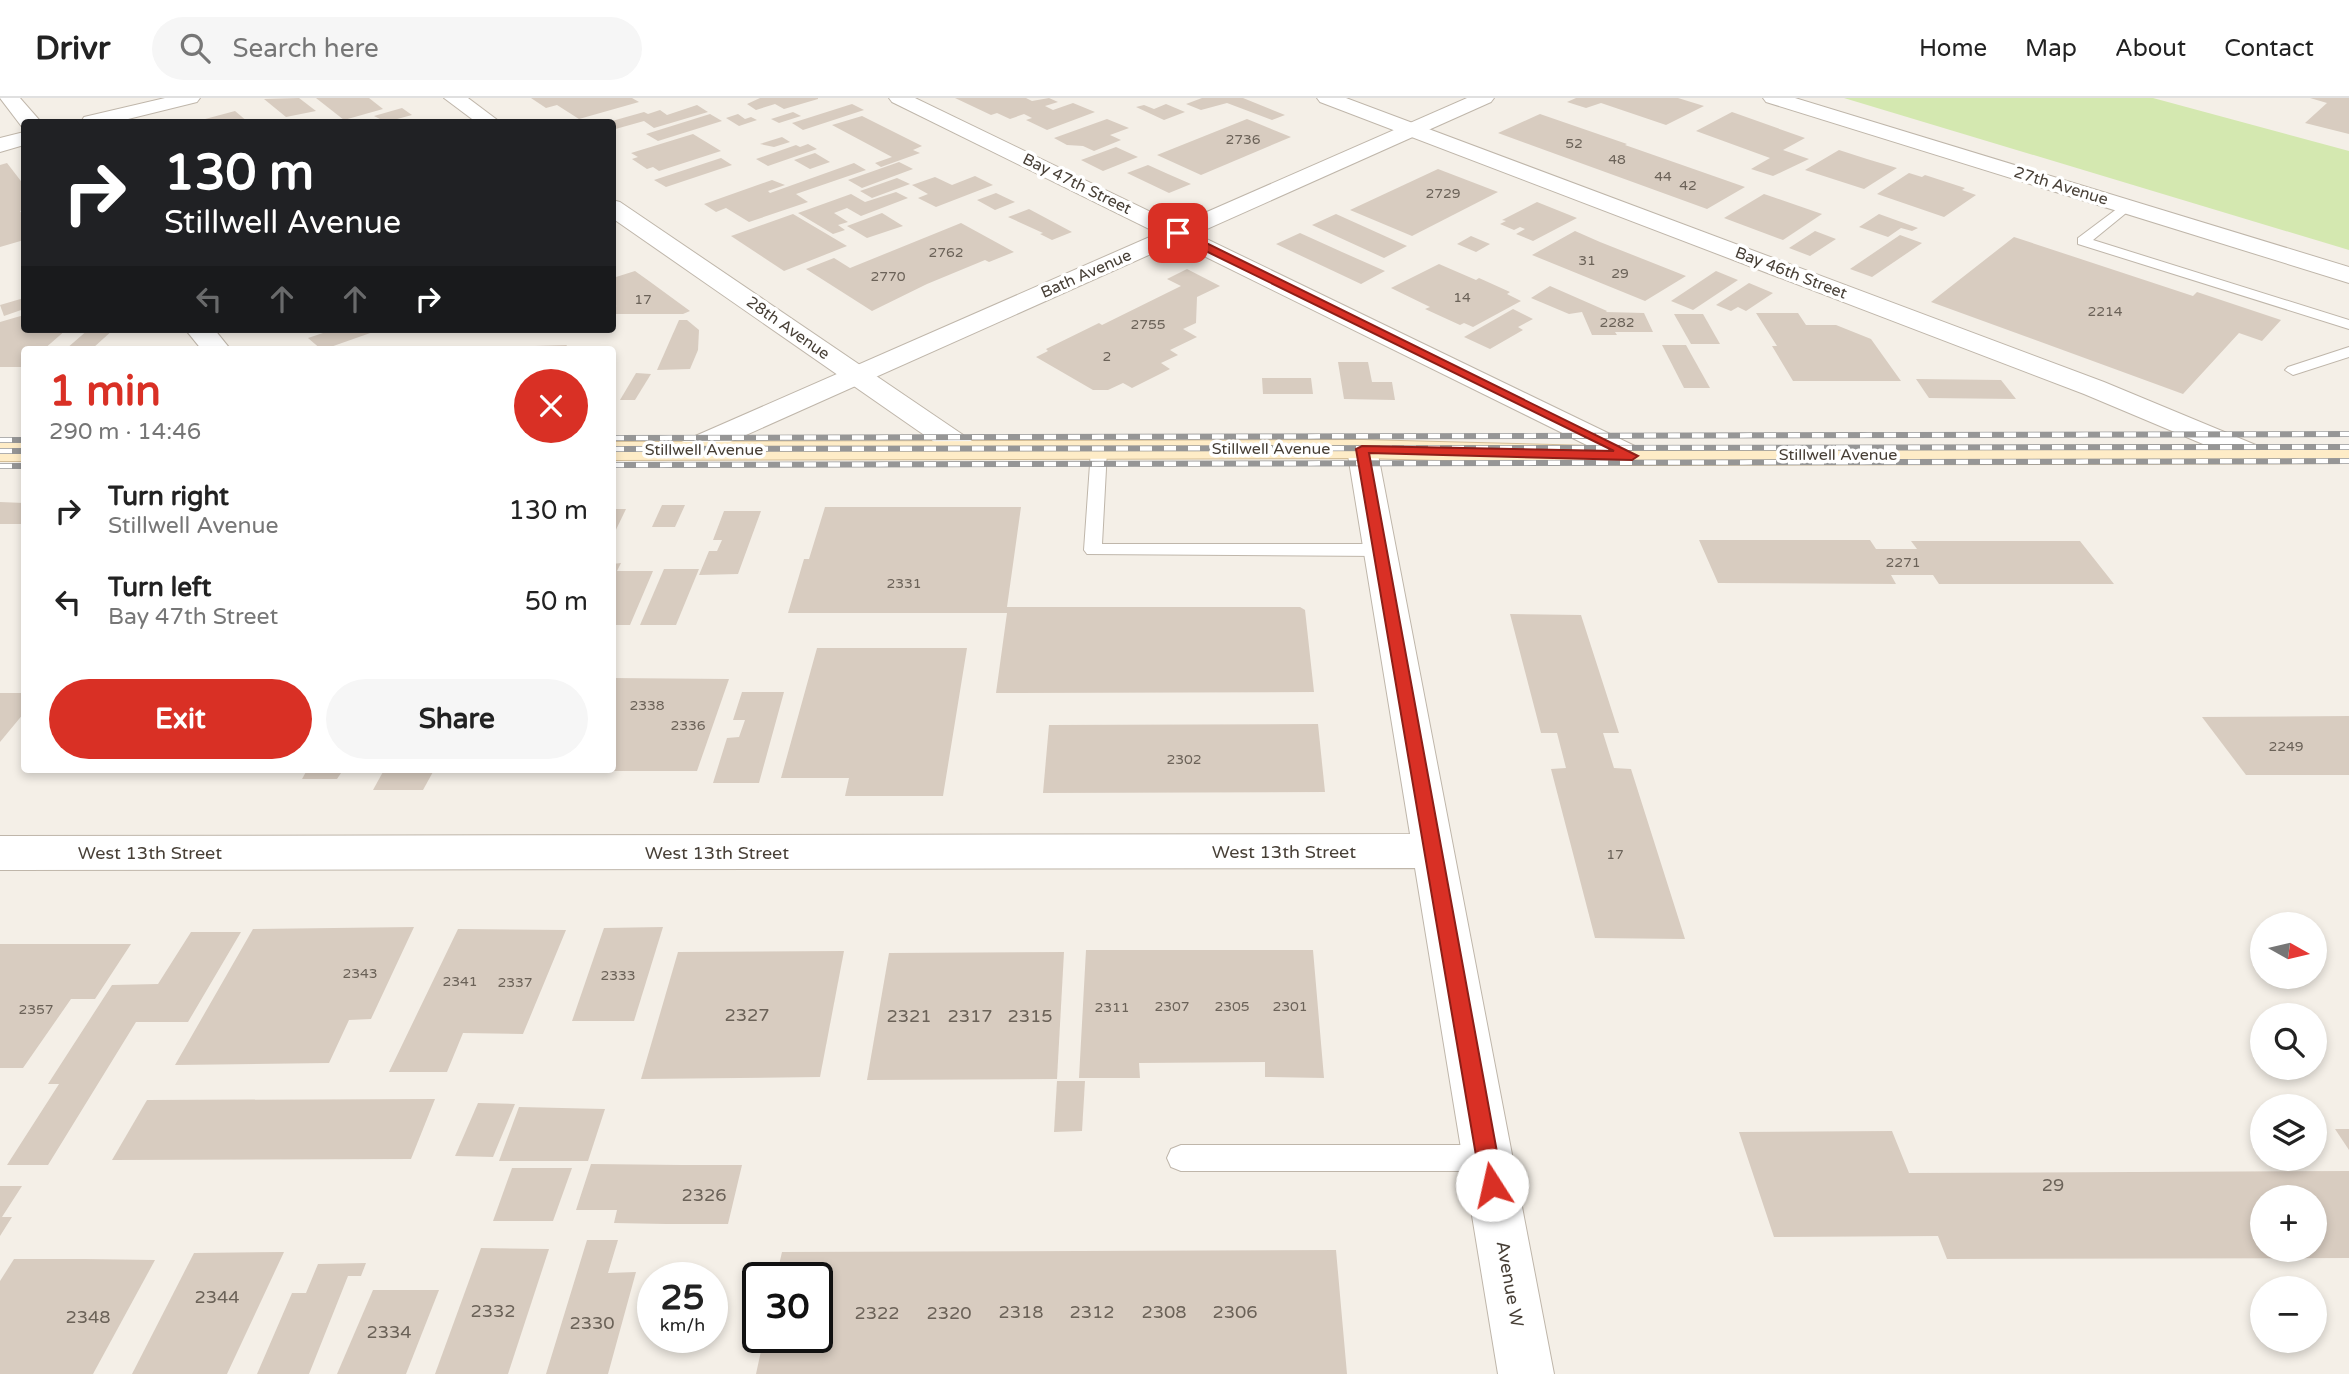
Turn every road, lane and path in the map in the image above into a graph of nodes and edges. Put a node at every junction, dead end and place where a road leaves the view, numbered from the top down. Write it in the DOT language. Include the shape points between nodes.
graph roads {
  1 [pos="9,98"];
  2 [pos="190,98"];
  3 [pos="454,98"];
  4 [pos="899,98"];
  5 [pos="1327,98"];
  6 [pos="1484,98"];
  7 [pos="1773,98"];
  8 [pos="27,119"];
  9 [pos="104,119"];
  10 [pos="485,119"];
  11 [pos="1412,130"];
  12 [pos="21,140"];
  13 [pos="0,145"];
  14 [pos="2126,206"];
  15 [pos="616,210"];
  16 [pos="1178,233"];
  17 [pos="2349,275"];
  18 [pos="2349,325"];
  19 [pos="2349,352"];
  20 [pos="2294,370"];
  21 [pos="857,376"];
  22 [pos="964,449"];
  23 [pos="1362,449"];
  24 [pos="688,450"];
  25 [pos="1099,450"];
  26 [pos="616,451"];
  27 [pos="0,452"];
  28 [pos="21,452"];
  29 [pos="2252,454"];
  30 [pos="2349,454"];
  31 [pos="1632,456"];
  32 [pos="1380,550"];
  33 [pos="1433,851"];
  34 [pos="0,853"];
  35 [pos="1181,1158"];
  36 [pos="1487,1158"];
  37 [pos="1525,1374"];
  1 -- 8 [label="street"];
  2 -- 9 [label="street"];
  3 -- 10 [label="street"];
  4 -- 16 [label="street, Bay 47th Street"];
  5 -- 11 [label="street, Bay 46th Street"];
  6 -- 11 [label="street, Bath Avenue"];
  7 -- 14 [label="street, 27th Avenue"];
  11 -- 16 [label="street, Bath Avenue"];
  11 -- 29 [label="street, Bay 46th Street" via="2094,388"];
  12 -- 13 [label="street"];
  14 -- 17 [label="street, 27th Avenue"];
  14 -- 18 [label="lane" via="2084,241"];
  15 -- 21 [label="street, 28th Avenue"];
  16 -- 21 [label="street, Bath Avenue"];
  16 -- 31 [label="street, Bay 47th Street"];
  19 -- 20 [label="lane"];
  21 -- 22 [label="street, 28th Avenue"];
  21 -- 24 [label="street, Bath Avenue"];
  22 -- 24 [label="main road, Stillwell Avenue"];
  22 -- 25 [label="main road, Stillwell Avenue"];
  23 -- 25 [label="main road, Stillwell Avenue"];
  23 -- 31 [label="main road, Stillwell Avenue"];
  23 -- 32 [label="street, Avenue W"];
  24 -- 26 [label="main road, Stillwell Avenue"];
  25 -- 32 [label="lane" via="1093,550"];
  27 -- 28 [label="main road"];
  29 -- 30 [label="main road, Stillwell Avenue"];
  29 -- 31 [label="main road, Stillwell Avenue"];
  32 -- 33 [label="street, Avenue W"];
  33 -- 34 [label="street, West 13th Street"];
  33 -- 36 [label="street, Avenue W"];
  35 -- 36 [label="lane"];
  36 -- 37 [label="street, Avenue W"];
}
